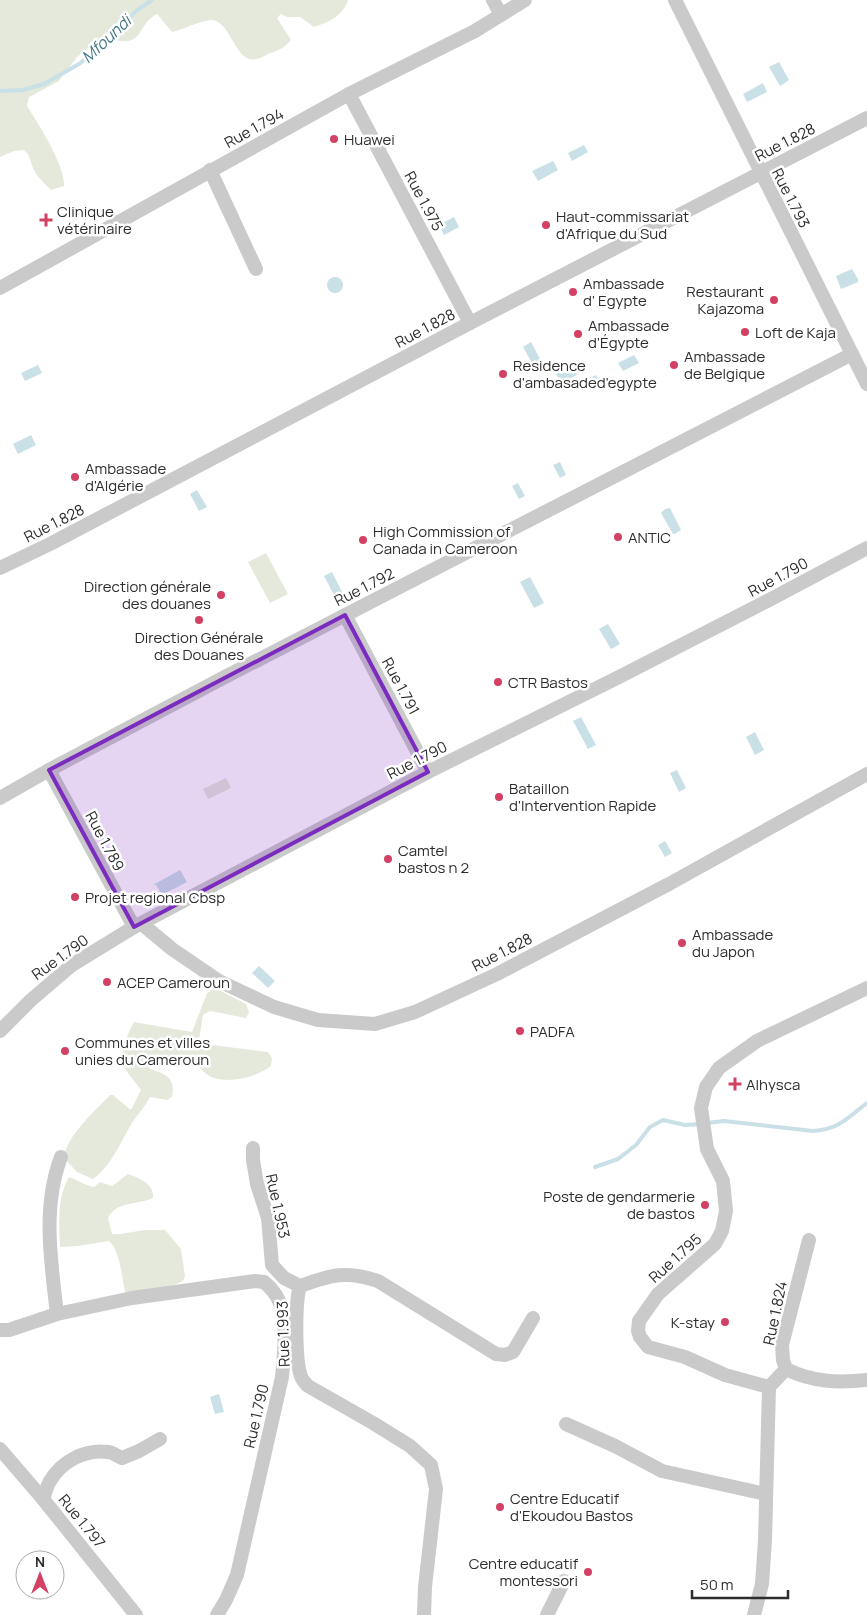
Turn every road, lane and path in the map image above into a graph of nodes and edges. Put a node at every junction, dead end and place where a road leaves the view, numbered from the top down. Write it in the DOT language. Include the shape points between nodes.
graph roads {
  1 [pos="493,0"];
  2 [pos="525,0"];
  3 [pos="675,0"];
  4 [pos="501,15"];
  5 [pos="349,94"];
  6 [pos="867,118"];
  7 [pos="210,170"];
  8 [pos="760,173"];
  9 [pos="256,269"];
  10 [pos="0,288"];
  11 [pos="470,323"];
  12 [pos="852,354"];
  13 [pos="867,384"];
  14 [pos="867,548"];
  15 [pos="0,568"];
  16 [pos="345,615"];
  17 [pos="49,770"];
  18 [pos="428,772"];
  19 [pos="867,774"];
  20 [pos="0,798"];
  21 [pos="138,926"];
  22 [pos="867,988"];
  23 [pos="0,1031"];
  24 [pos="253,1148"];
  25 [pos="61,1157"];
  26 [pos="809,1240"];
  27 [pos="300,1286"];
  28 [pos="57,1314"];
  29 [pos="533,1318"];
  30 [pos="0,1330"];
  31 [pos="786,1369"];
  32 [pos="301,1376"];
  33 [pos="282,1377"];
  34 [pos="867,1380"];
  35 [pos="769,1387"];
  36 [pos="566,1424"];
  37 [pos="160,1439"];
  38 [pos="0,1450"];
  39 [pos="766,1494"];
  40 [pos="43,1499"];
  41 [pos="564,1581"];
  42 [pos="136,1615"];
  43 [pos="217,1615"];
  44 [pos="424,1615"];
  45 [pos="547,1615"];
  46 [pos="754,1615"];
  1 -- 4 [label="street"];
  2 -- 4 [label="street, Rue 1.794"];
  3 -- 8 [label="street, Rue 1.793"];
  4 -- 5 [label="street, Rue 1.794"];
  5 -- 7 [label="street, Rue 1.794"];
  5 -- 11 [label="street, Rue 1.975"];
  6 -- 8 [label="street, Rue 1.828"];
  7 -- 9 [label="street"];
  7 -- 10 [label="street, Rue 1.794"];
  8 -- 11 [label="street, Rue 1.828"];
  8 -- 12 [label="street, Rue 1.793"];
  11 -- 15 [label="street, Rue 1.828"];
  12 -- 13 [label="street, Rue 1.793"];
  12 -- 16 [label="street, Rue 1.792"];
  14 -- 18 [label="street, Rue 1.790" via="772,600"];
  16 -- 17 [label="street, Rue 1.792"];
  16 -- 18 [label="street, Rue 1.791"];
  17 -- 20 [label="street, Rue 1.792"];
  17 -- 21 [label="street, Rue 1.789"];
  18 -- 21 [label="street, Rue 1.790"];
  19 -- 21 [label="street, Rue 1.828" via="669,884 497,974 415,1012 374,1024 318,1020 274,1007 219,982"];
  21 -- 23 [label="street, Rue 1.790" via="72,965"];
  22 -- 35 [label="street, Rue 1.795" via="757,1041 719,1068 706,1087 701,1108 707,1149 723,1180 726,1211 722,1231 715,1244 658,1294 639,1321 640,1337 648,1347"];
  24 -- 27 [label="street, Rue 1.953" via="257,1184 268,1218 272,1265 284,1278"];
  25 -- 28 [label="street" via="51,1195 49,1247"];
  26 -- 31 [label="street, Rue 1.824" via="782,1345"];
  27 -- 29 [label="street, Rue 1.993" via="330,1276 364,1276 496,1354 513,1352"];
  27 -- 32 [label="street, Rue 1.993" via="296,1313"];
  28 -- 30 [label="street, Rue 1.790"];
  28 -- 33 [label="street, Rue 1.790" via="132,1298 264,1282 279,1299 283,1310"];
  31 -- 34 [label="street" via="819,1381"];
  31 -- 35 [label="street"];
  32 -- 33 [label="street"];
  32 -- 44 [label="street, Rue 1.993" via="308,1386 373,1422 410,1446 431,1465 436,1489"];
  33 -- 43 [label="street, Rue 1.790" via="237,1575"];
  35 -- 39 [label="street"];
  36 -- 39 [label="street" via="662,1471"];
  37 -- 40 [label="street" via="122,1458 109,1451 77,1456 60,1468 49,1482"];
  38 -- 40 [label="street, Rue 1.797"];
  39 -- 46 [label="street" via="762,1584"];
  40 -- 42 [label="street, Rue 1.797"];
  41 -- 45 [label="street"];
}
